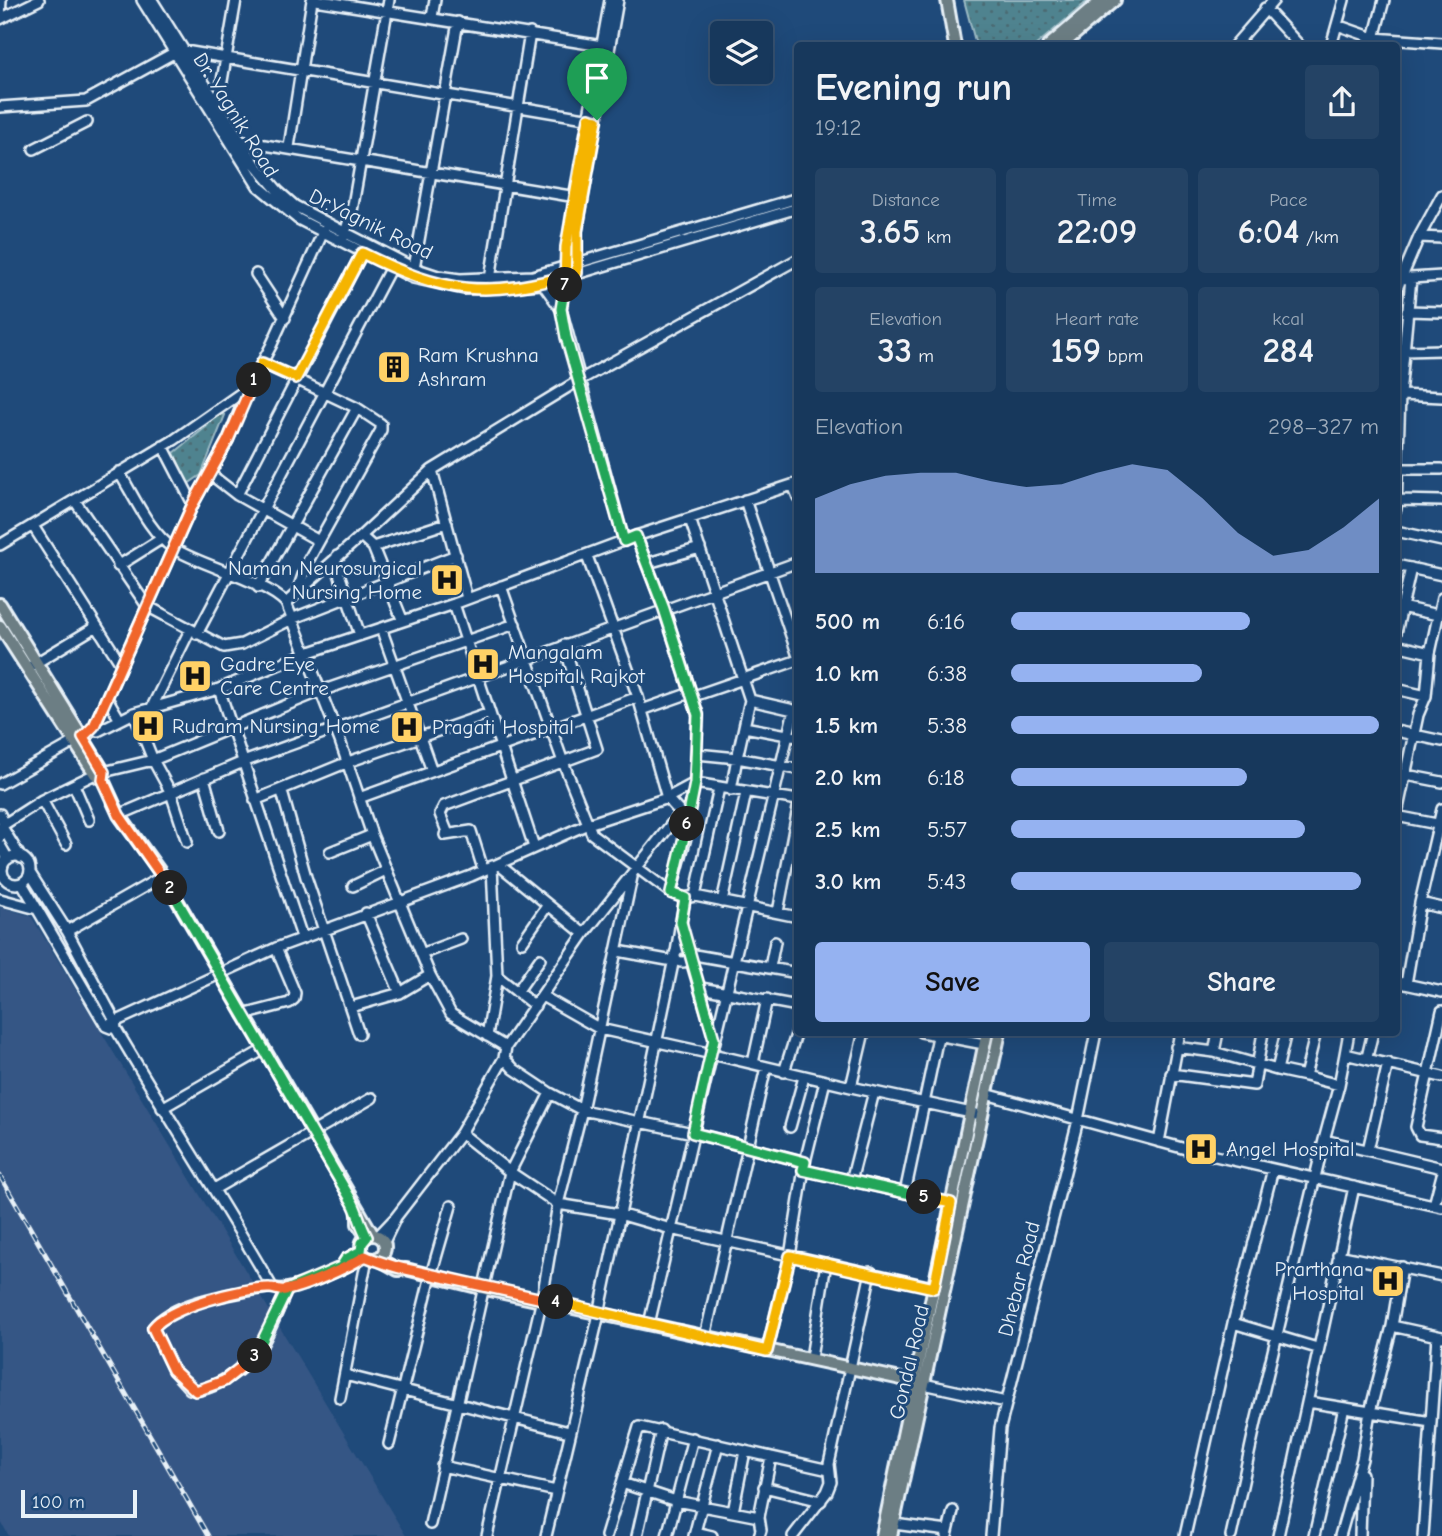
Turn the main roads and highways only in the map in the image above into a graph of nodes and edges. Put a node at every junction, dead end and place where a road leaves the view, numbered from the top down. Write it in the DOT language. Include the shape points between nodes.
graph roads {
  1 [pos="947,0"];
  2 [pos="1102,0"];
  3 [pos="1115,0"];
  4 [pos="954,42"];
  5 [pos="1053,42"];
  6 [pos="1066,42"];
  7 [pos="0,604"];
  8 [pos="0,626"];
  9 [pos="32,665"];
  10 [pos="999,1036"];
  11 [pos="986,1038"];
  12 [pos="375,1237"];
  13 [pos="370,1256"];
  14 [pos="940,1289"];
  15 [pos="920,1383"];
  16 [pos="882,1536"];
  17 [pos="891,1536"];
  1 -- 4 [label="main road"];
  2 -- 5 [label="main road"];
  3 -- 6 [label="main road"];
  7 -- 9 [label="main road"];
  8 -- 9 [label="main road"];
  9 -- 12 [label="main road" via="88,734 100,776 119,815 163,876 222,975 358,1213 358,1223"];
  10 -- 14 [label="main road, Gondal Road"];
  11 -- 14 [label="main road, Gondal Road" via="951,1203"];
  12 -- 13 [label="main road"];
  12 -- 13 [label="main road" via="362,1243"];
  13 -- 15 [label="main road" via="398,1270"];
  14 -- 15 [label="main road, Gondal Road"];
  15 -- 16 [label="main road, Gondal Road"];
  15 -- 17 [label="main road, Gondal Road"];
}
